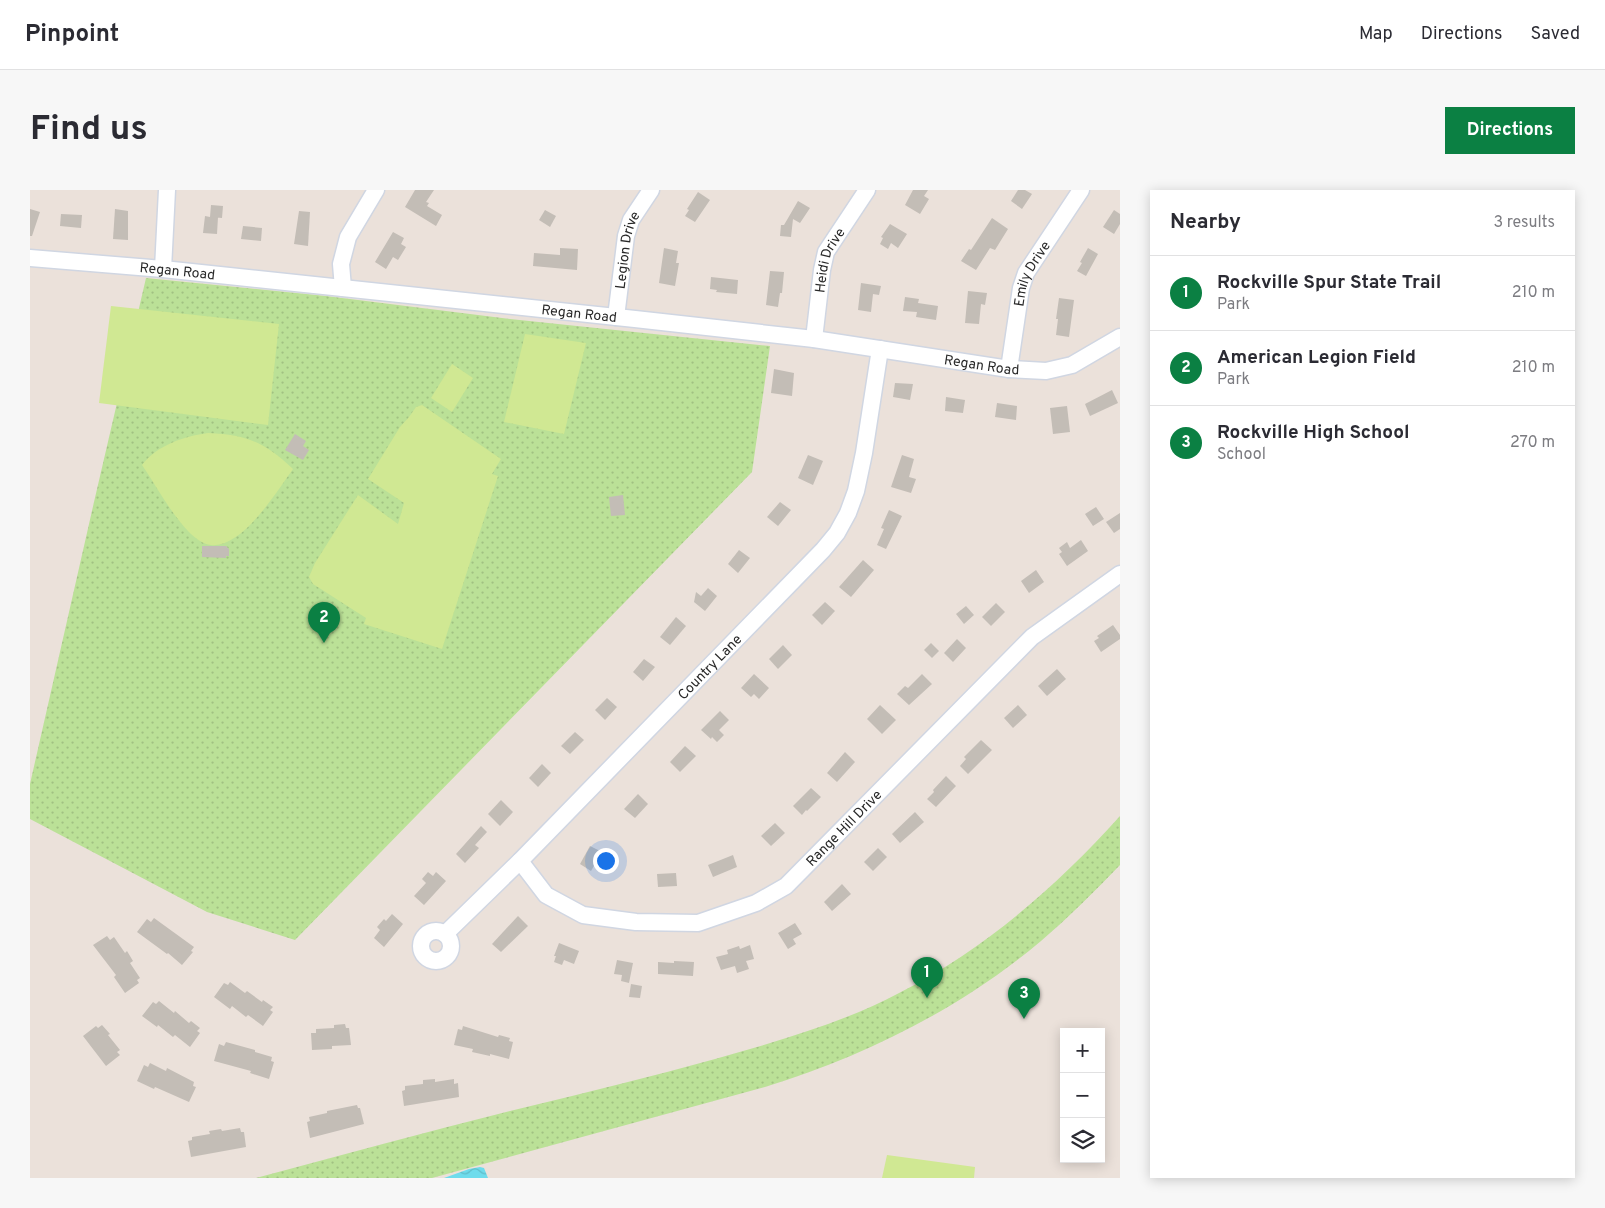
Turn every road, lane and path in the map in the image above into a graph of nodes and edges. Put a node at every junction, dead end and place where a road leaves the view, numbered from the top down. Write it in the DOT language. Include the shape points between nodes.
graph roads {
  1 [pos="167,190"];
  2 [pos="376,190"];
  3 [pos="651,190"];
  4 [pos="868,190"];
  5 [pos="1081,190"];
  6 [pos="30,258"];
  7 [pos="163,270"];
  8 [pos="343,288"];
  9 [pos="616,317"];
  10 [pos="1120,337"];
  11 [pos="814,340"];
  12 [pos="880,349"];
  13 [pos="1009,368"];
  14 [pos="1120,574"];
  15 [pos="520,861"];
  16 [pos="445,934"];
  1 -- 7 [label="street"];
  2 -- 8 [label="street" via="348,237 341,264"];
  3 -- 9 [label="street, Legion Drive" via="631,220 626,236"];
  4 -- 11 [label="street, Heidi Drive" via="826,252"];
  5 -- 13 [label="street, Emily Drive" via="1026,273 1020,288"];
  6 -- 7 [label="street, Regan Road"];
  7 -- 8 [label="street, Regan Road"];
  8 -- 9 [label="street, Regan Road"];
  9 -- 11 [label="street, Regan Road"];
  10 -- 13 [label="street, Regan Road" via="1072,365 1046,371"];
  11 -- 12 [label="street, Regan Road"];
  12 -- 13 [label="street, Regan Road"];
  12 -- 15 [label="street, Country Lane" via="856,491 837,533"];
  14 -- 15 [label="street, Range Hill Drive" via="1032,637 786,886 756,903 698,923 636,922 583,915 546,895"];
  15 -- 16 [label="street, Country Lane"];
}
